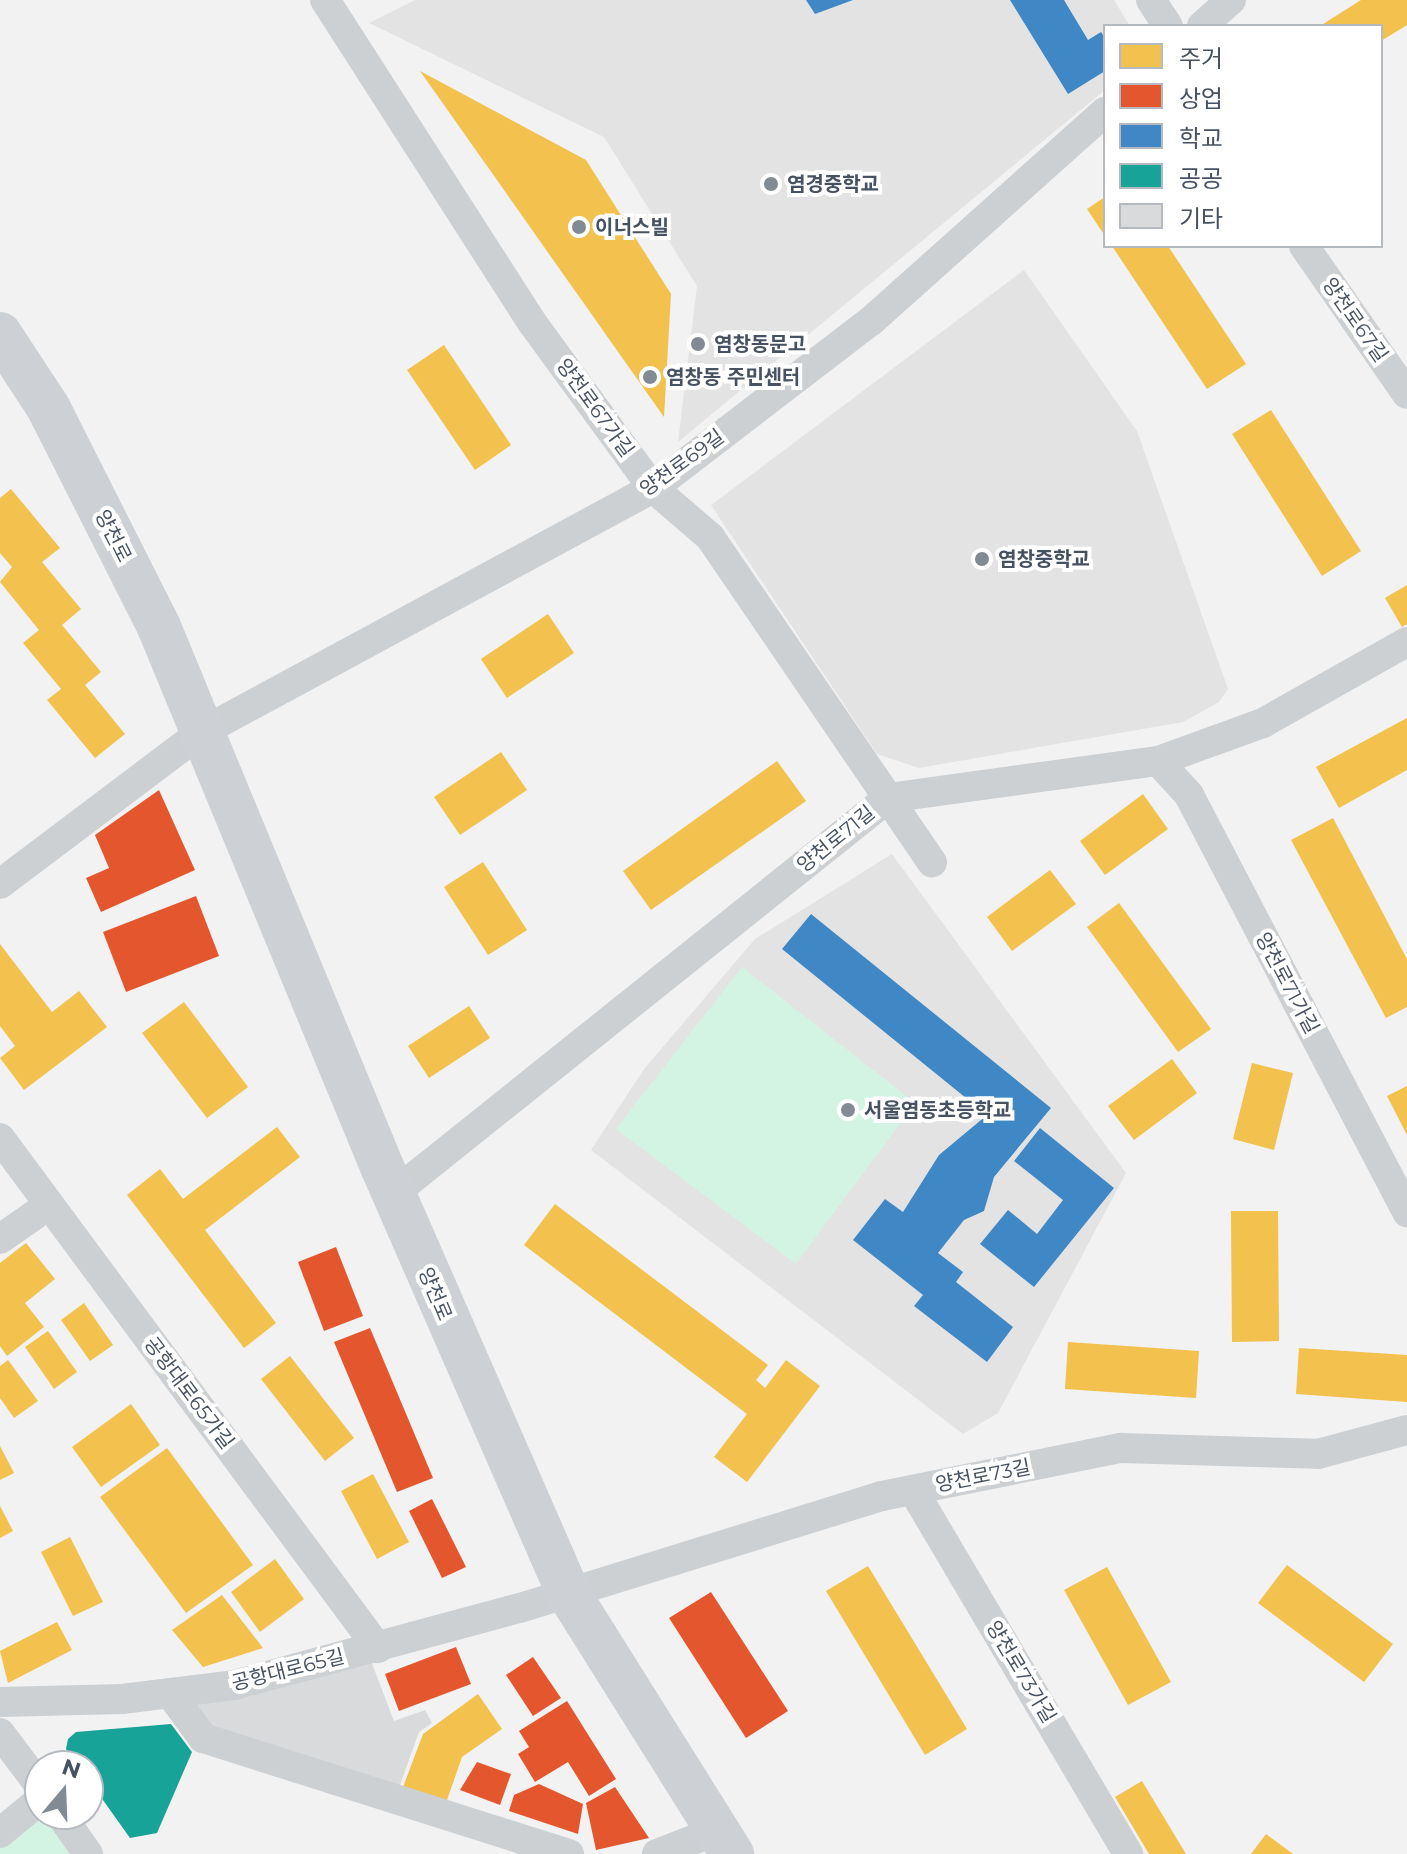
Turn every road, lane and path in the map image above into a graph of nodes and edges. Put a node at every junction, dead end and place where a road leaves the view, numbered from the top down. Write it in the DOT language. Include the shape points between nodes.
graph roads {
  1 [pos="1151,0"];
  2 [pos="1231,0"];
  3 [pos="338,4"];
  4 [pos="1167,24"];
  5 [pos="1204,24"];
  6 [pos="1103,114"];
  7 [pos="1305,248"];
  8 [pos="3,344"];
  9 [pos="1407,394"];
  10 [pos="653,488"];
  11 [pos="1407,642"];
  12 [pos="202,732"];
  13 [pos="1158,761"];
  14 [pos="888,798"];
  15 [pos="932,862"];
  16 [pos="0,884"];
  17 [pos="0,1138"];
  18 [pos="393,1194"];
  19 [pos="49,1205"];
  20 [pos="1407,1212"];
  21 [pos="0,1239"];
  22 [pos="1407,1430"];
  23 [pos="913,1490"];
  24 [pos="569,1594"];
  25 [pos="378,1648"];
  26 [pos="170,1693"];
  27 [pos="0,1702"];
  28 [pos="0,1733"];
  29 [pos="24,1765"];
  30 [pos="24,1813"];
  31 [pos="71,1830"];
  32 [pos="0,1833"];
  33 [pos="724,1842"];
  34 [pos="88,1854"];
  35 [pos="569,1854"];
  36 [pos="657,1854"];
  37 [pos="1128,1854"];
  1 -- 4 [label="street"];
  2 -- 5 [label="street"];
  3 -- 10 [label="street, 양천로67가길" via="531,321"];
  6 -- 10 [label="street, 양천로69길" via="871,321"];
  7 -- 9 [label="street, 양천로67길"];
  8 -- 12 [label="main road, 양천로" via="48,407 159,627"];
  10 -- 12 [label="street, 양천로69길"];
  10 -- 14 [label="street, 양천로67가길" via="710,537"];
  11 -- 13 [label="street, 양천로71길" via="1263,723"];
  12 -- 16 [label="street"];
  12 -- 18 [label="main road, 양천로"];
  13 -- 14 [label="street, 양천로71길"];
  13 -- 20 [label="street, 양천로71가길" via="1189,795"];
  14 -- 15 [label="street, 양천로67가길"];
  14 -- 18 [label="street, 양천로71길"];
  17 -- 19 [label="street, 공항대로65가길"];
  18 -- 24 [label="main road, 양천로"];
  19 -- 21 [label="street"];
  19 -- 25 [label="street, 공항대로65가길"];
  22 -- 23 [label="street, 양천로73길" via="1318,1454 1121,1448"];
  23 -- 24 [label="street, 양천로73길"];
  23 -- 37 [label="street, 양천로73가길"];
  24 -- 25 [label="street, 공항대로65길"];
  24 -- 33 [label="main road, 양천로"];
  25 -- 26 [label="street, 공항대로65길"];
  26 -- 27 [label="street, 공항대로65길"];
  26 -- 35 [label="street" via="203,1738"];
  28 -- 29 [label="street"];
  30 -- 32 [label="street"];
  31 -- 34 [label="street"];
  33 -- 36 [label="street, 양천로"];
}
